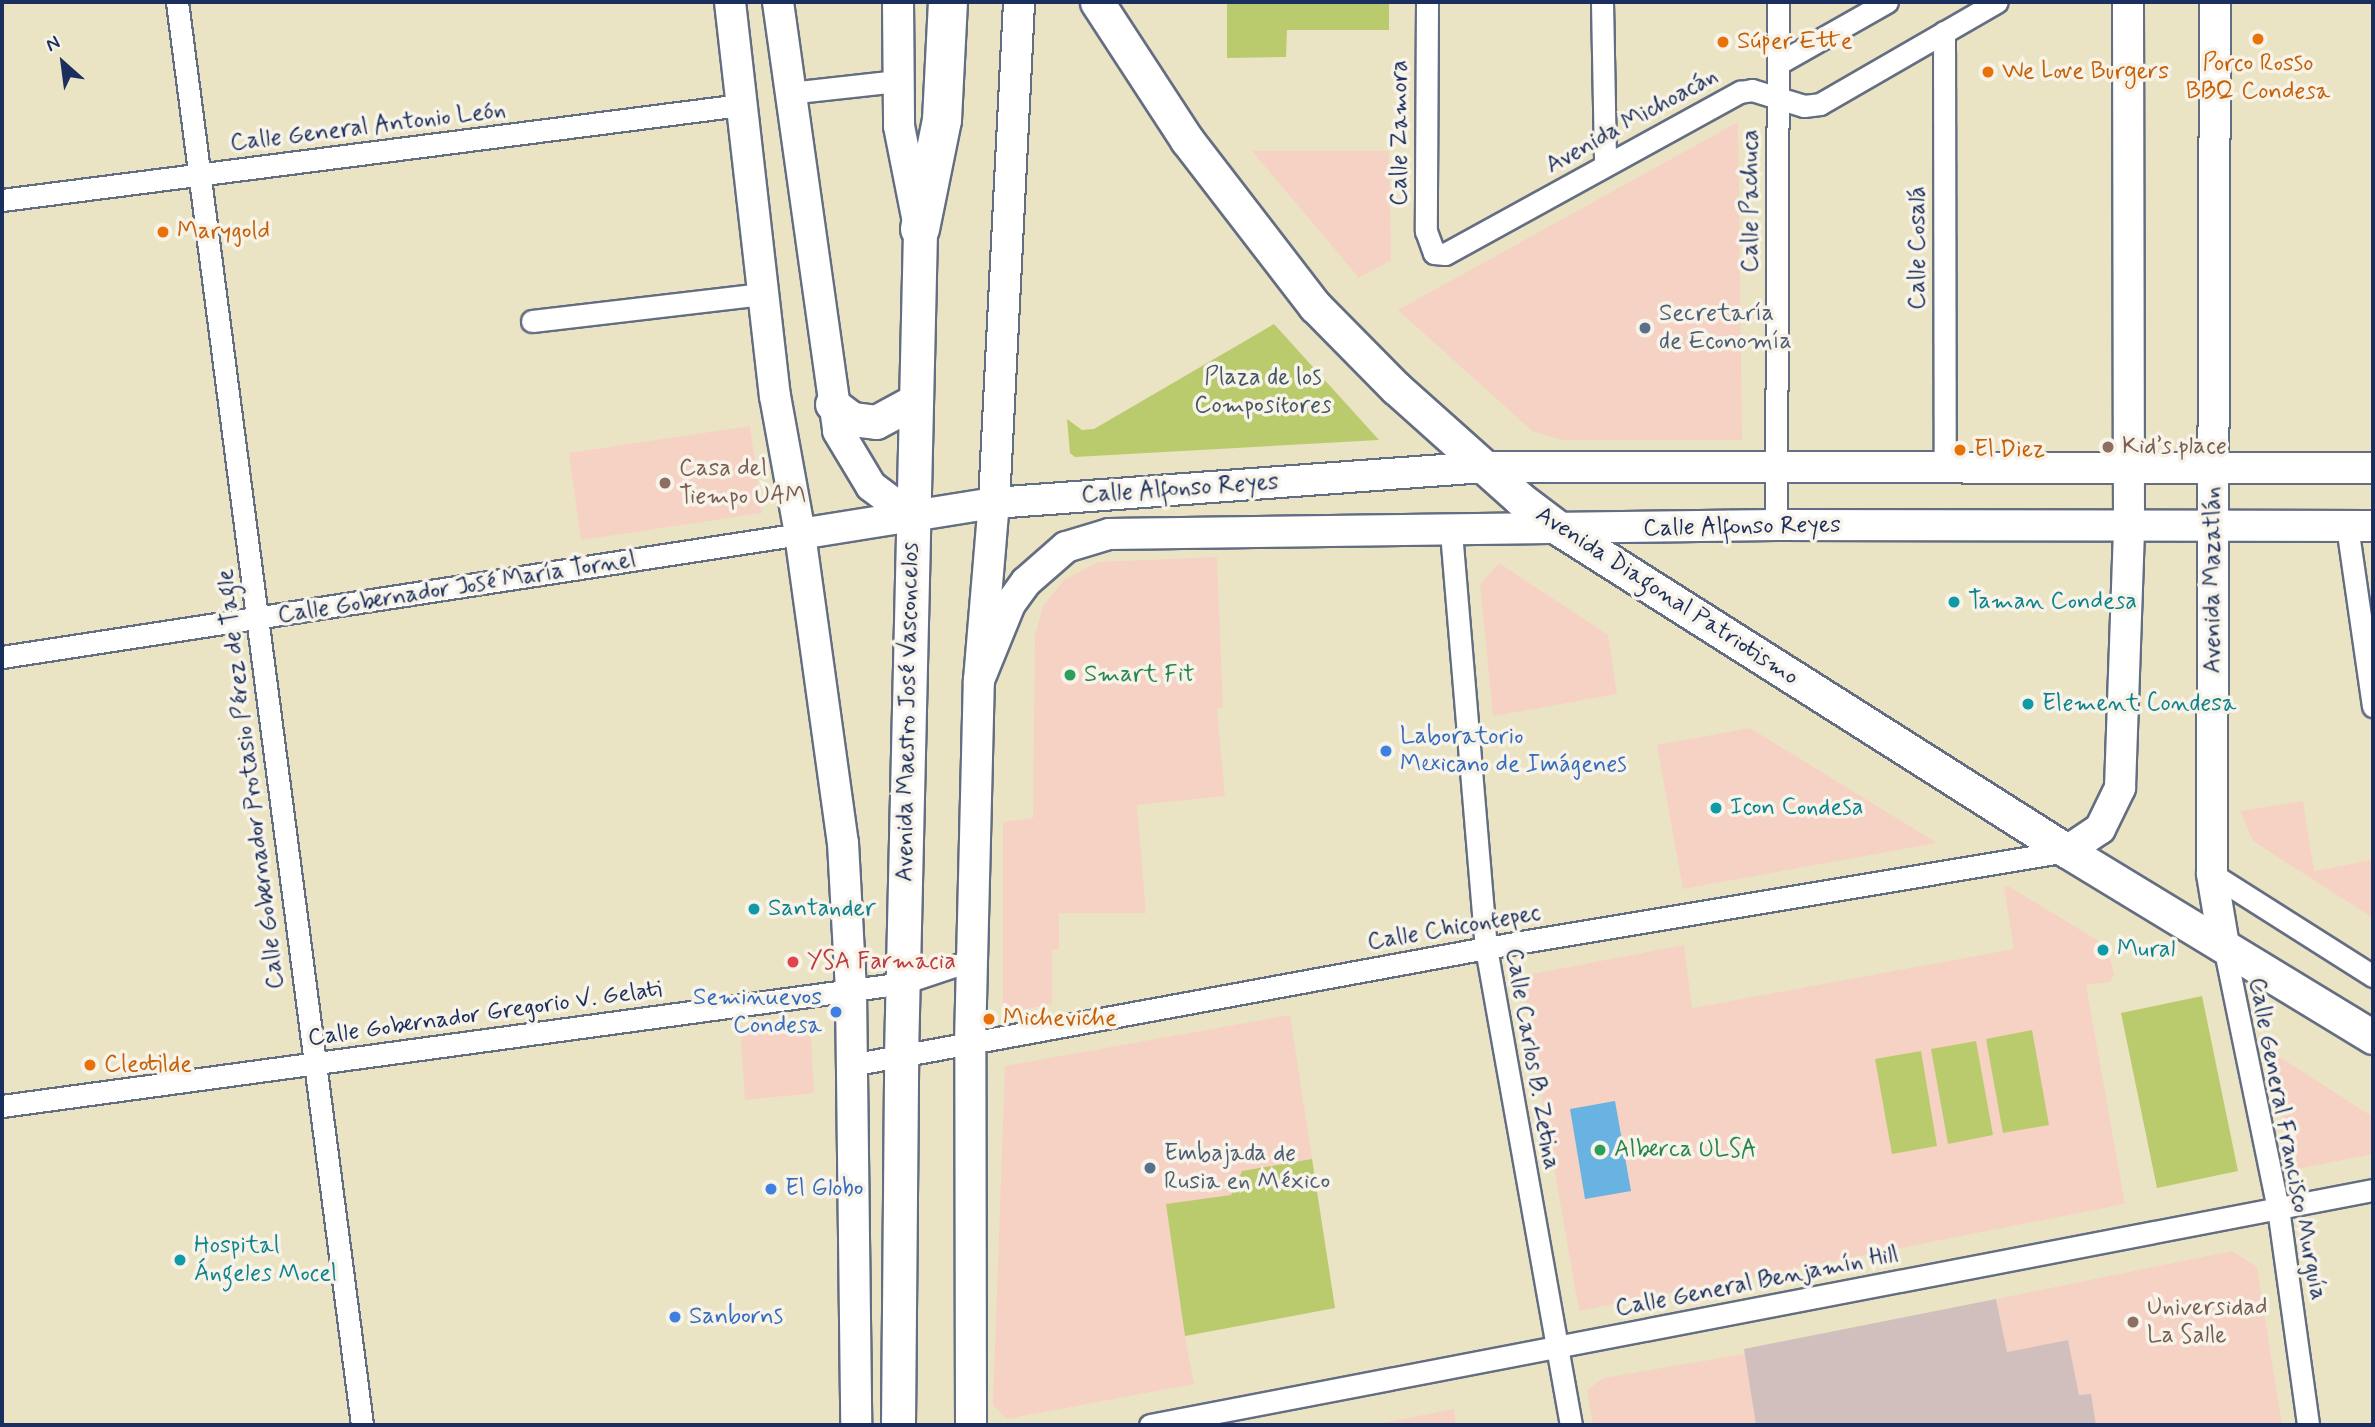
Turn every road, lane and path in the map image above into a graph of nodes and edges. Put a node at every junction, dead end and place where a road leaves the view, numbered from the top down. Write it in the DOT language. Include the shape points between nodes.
graph roads {
  1 [pos="177,2"];
  2 [pos="730,2"];
  3 [pos="778,2"];
  4 [pos="898,2"];
  5 [pos="948,2"];
  6 [pos="1019,2"];
  7 [pos="1097,2"];
  8 [pos="1427,2"];
  9 [pos="1602,2"];
  10 [pos="1778,2"];
  11 [pos="1887,2"];
  12 [pos="1997,2"];
  13 [pos="2128,2"];
  14 [pos="2215,2"];
  15 [pos="1944,32"];
  16 [pos="1779,63"];
  17 [pos="898,81"];
  18 [pos="789,93"];
  19 [pos="1778,95"];
  20 [pos="741,105"];
  21 [pos="1605,165"];
  22 [pos="199,175"];
  23 [pos="2,200"];
  24 [pos="920,229"];
  25 [pos="1445,254"];
  26 [pos="762,294"];
  27 [pos="533,321"];
  28 [pos="915,401"];
  29 [pos="832,404"];
  30 [pos="1777,465"];
  31 [pos="1945,465"];
  32 [pos="1482,467"];
  33 [pos="2128,467"];
  34 [pos="2213,467"];
  35 [pos="2373,468"];
  36 [pos="994,503"];
  37 [pos="911,516"];
  38 [pos="1776,525"];
  39 [pos="2129,526"];
  40 [pos="2213,526"];
  41 [pos="2360,526"];
  42 [pos="1560,530"];
  43 [pos="1451,532"];
  44 [pos="800,534"];
  45 [pos="259,618"];
  46 [pos="2,657"];
  47 [pos="978,680"];
  48 [pos="2373,706"];
  49 [pos="2067,850"];
  50 [pos="2212,874"];
  51 [pos="2224,946"];
  52 [pos="1486,948"];
  53 [pos="972,960"];
  54 [pos="2373,976"];
  55 [pos="903,983"];
  56 [pos="851,990"];
  57 [pos="2373,1037"];
  58 [pos="970,1043"];
  59 [pos="901,1056"];
  60 [pos="312,1063"];
  61 [pos="851,1065"];
  62 [pos="2,1106"];
  63 [pos="2373,1190"];
  64 [pos="2278,1208"];
  65 [pos="1557,1347"];
  66 [pos="362,1425"];
  67 [pos="856,1425"];
  68 [pos="898,1425"];
  69 [pos="971,1425"];
  70 [pos="1150,1425"];
  71 [pos="1571,1425"];
  72 [pos="2308,1425"];
  1 -- 22 [label="street, Calle Gobernador Protasio Pérez de Tagle"];
  2 -- 20 [label="main road"];
  3 -- 18 [label="main road"];
  4 -- 17 [label="main road, Avenida Maestro José Vasconcelos"];
  5 -- 24 [label="highway" via="942,120"];
  6 -- 36 [label="main road"];
  7 -- 32 [label="main road, Avenida Diagonal Patriotismo" via="1187,140 1315,306 1395,388"];
  8 -- 25 [label="street, Calle Zamora" via="1426,231 1434,253"];
  9 -- 21 [label="street"];
  10 -- 16 [label="street, Calle Pachuca"];
  11 -- 16 [label="street"];
  12 -- 15 [label="street, Avenida Michoacán"];
  13 -- 33 [label="main road"];
  14 -- 34 [label="main road, Avenida Mazatlán"];
  15 -- 19 [label="street, Avenida Michoacán" via="1820,104 1804,106"];
  15 -- 31 [label="street, Calle Cosalá"];
  16 -- 19 [label="street, Calle Pachuca"];
  17 -- 18 [label="street"];
  17 -- 24 [label="main road, Avenida Maestro José Vasconcelos" via="899,126"];
  18 -- 29 [label="main road"];
  19 -- 21 [label="street, Avenida Michoacán" via="1740,92"];
  19 -- 30 [label="street, Calle Pachuca"];
  20 -- 22 [label="street, Calle General Antonio León"];
  20 -- 26 [label="main road"];
  21 -- 25 [label="street, Avenida Michoacán"];
  22 -- 23 [label="street, Calle General Antonio León"];
  22 -- 45 [label="street, Calle Gobernador Protasio Pérez de Tagle"];
  24 -- 28 [label="main road, Avenida Maestro José Vasconcelos"];
  26 -- 27 [label="street"];
  26 -- 44 [label="main road"];
  28 -- 29 [label="main road" via="888,418 864,422"];
  28 -- 37 [label="main road, Avenida Maestro José Vasconcelos"];
  29 -- 37 [label="main road" via="838,431 858,470"];
  30 -- 31 [label="main road, Calle Alfonso Reyes"];
  30 -- 32 [label="main road, Calle Alfonso Reyes"];
  30 -- 38 [label="street, Calle Pachuca"];
  31 -- 33 [label="main road, Calle Alfonso Reyes"];
  32 -- 36 [label="main road, Calle Alfonso Reyes"];
  32 -- 42 [label="main road, Avenida Diagonal Patriotismo"];
  33 -- 34 [label="main road, Calle Alfonso Reyes"];
  33 -- 39 [label="main road"];
  34 -- 35 [label="main road, Calle Alfonso Reyes"];
  34 -- 40 [label="main road, Avenida Mazatlán"];
  36 -- 37 [label="main road, Calle Alfonso Reyes"];
  36 -- 47 [label="main road"];
  37 -- 44 [label="main road, Calle Gobernador José María Tornel"];
  37 -- 55 [label="main road, Avenida Maestro José Vasconcelos"];
  38 -- 39 [label="main road, Calle Alfonso Reyes"];
  38 -- 42 [label="main road, Calle Alfonso Reyes"];
  39 -- 40 [label="main road, Calle Alfonso Reyes"];
  39 -- 49 [label="main road" via="2120,789 2099,829"];
  40 -- 41 [label="main road, Calle Alfonso Reyes"];
  40 -- 50 [label="main road, Avenida Mazatlán"];
  41 -- 48 [label="street"];
  42 -- 43 [label="main road, Calle Alfonso Reyes"];
  42 -- 49 [label="main road, Avenida Diagonal Patriotismo"];
  43 -- 47 [label="main road, Calle Alfonso Reyes" via="1087,538 1045,563 1026,582 1010,604"];
  43 -- 52 [label="street, Calle Carlos B. Zetina"];
  44 -- 45 [label="street, Calle Gobernador José María Tornel"];
  44 -- 56 [label="main road" via="838,792"];
  45 -- 46 [label="street, Calle Gobernador José María Tornel"];
  45 -- 60 [label="street, Calle Gobernador Protasio Pérez de Tagle"];
  47 -- 53 [label="main road"];
  49 -- 51 [label="main road, Avenida Diagonal Patriotismo"];
  49 -- 52 [label="street, Calle Chicontepec"];
  50 -- 51 [label="main road, Avenida Mazatlán"];
  50 -- 54 [label="street"];
  51 -- 57 [label="main road, Avenida Diagonal Patriotismo"];
  51 -- 64 [label="street, Calle General Francisco Murguía"];
  52 -- 58 [label="street, Calle Chicontepec"];
  52 -- 65 [label="street, Calle Carlos B. Zetina"];
  53 -- 55 [label="street, Calle Gobernador Gregorio V. Gelati"];
  53 -- 58 [label="main road"];
  55 -- 56 [label="street, Calle Gobernador Gregorio V. Gelati"];
  55 -- 59 [label="main road, Avenida Maestro José Vasconcelos"];
  56 -- 60 [label="street, Calle Gobernador Gregorio V. Gelati"];
  56 -- 61 [label="main road"];
  58 -- 59 [label="street, Calle Chicontepec"];
  58 -- 69 [label="main road"];
  59 -- 61 [label="street, Calle Chicontepec"];
  59 -- 68 [label="main road, Avenida Maestro José Vasconcelos"];
  60 -- 62 [label="street, Calle Gobernador Gregorio V. Gelati"];
  60 -- 66 [label="street, Calle Gobernador Protasio Pérez de Tagle"];
  61 -- 67 [label="main road"];
  63 -- 64 [label="street, Calle General Benjamín Hill"];
  64 -- 65 [label="street, Calle General Benjamín Hill"];
  64 -- 72 [label="street, Calle General Francisco Murguía"];
  65 -- 70 [label="street, Calle General Benjamín Hill"];
  65 -- 71 [label="street, Calle Carlos B. Zetina"];
}
